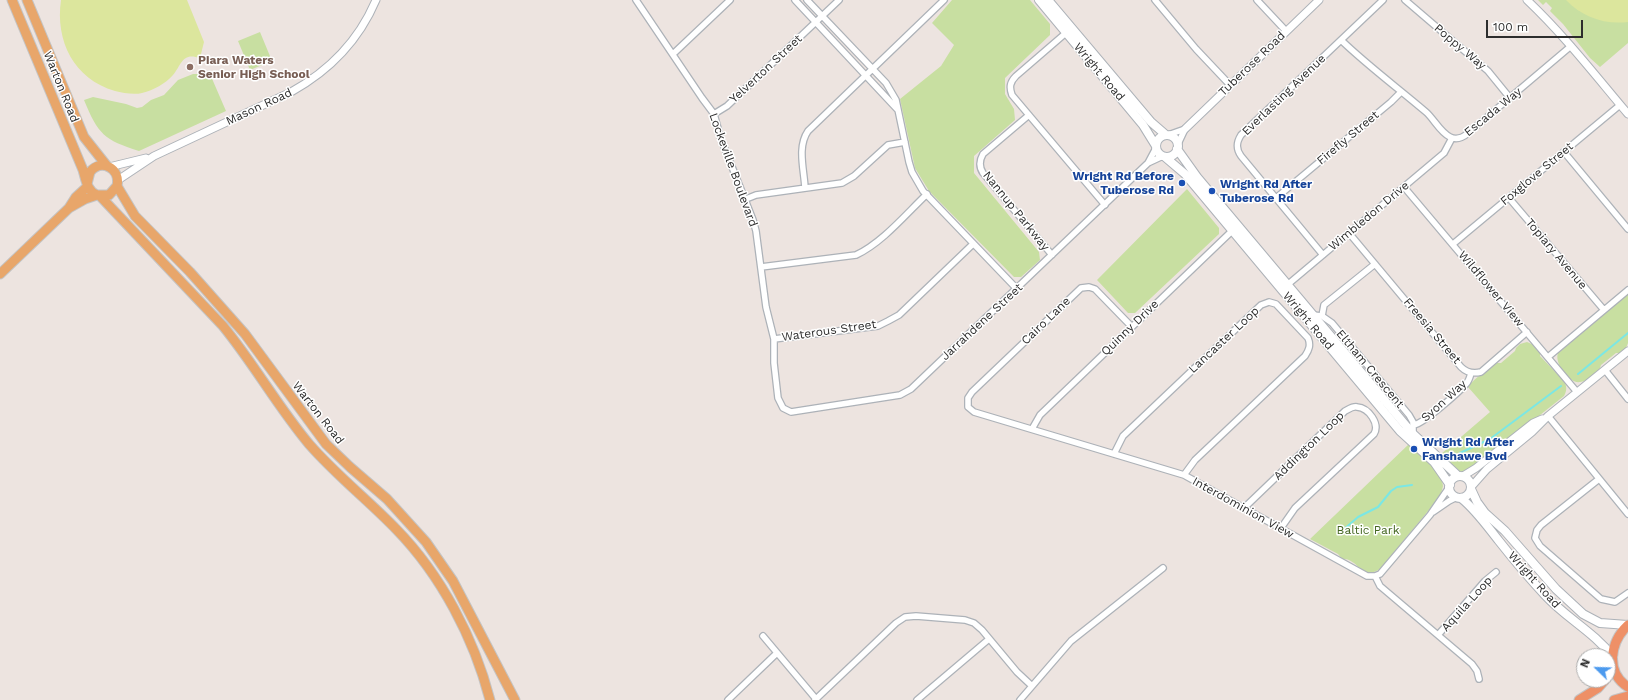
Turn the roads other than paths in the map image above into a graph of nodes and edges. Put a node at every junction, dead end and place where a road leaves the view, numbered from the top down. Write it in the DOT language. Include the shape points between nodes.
graph roads {
  1 [pos="12,0"];
  2 [pos="27,0"];
  3 [pos="376,0"];
  4 [pos="636,0"];
  5 [pos="730,0"];
  6 [pos="794,0"];
  7 [pos="807,0"];
  8 [pos="839,0"];
  9 [pos="944,0"];
  10 [pos="1039,0"];
  11 [pos="1156,0"];
  12 [pos="1257,0"];
  13 [pos="1319,0"];
  14 [pos="1383,0"];
  15 [pos="1404,0"];
  16 [pos="1527,0"];
  17 [pos="1050,3"];
  18 [pos="822,16"];
  19 [pos="816,22"];
  20 [pos="1286,31"];
  21 [pos="1066,32"];
  22 [pos="1342,40"];
  23 [pos="1571,46"];
  24 [pos="673,54"];
  25 [pos="872,68"];
  26 [pos="866,74"];
  27 [pos="61,84"];
  28 [pos="1230,85"];
  29 [pos="49,88"];
  30 [pos="1401,92"];
  31 [pos="1510,98"];
  32 [pos="1620,105"];
  33 [pos="898,110"];
  34 [pos="714,114"];
  35 [pos="1628,114"];
  36 [pos="1029,115"];
  37 [pos="1185,128"];
  38 [pos="1167,135"];
  39 [pos="1452,138"];
  40 [pos="905,142"];
  41 [pos="1156,147"];
  42 [pos="1177,148"];
  43 [pos="1564,152"];
  44 [pos="154,156"];
  45 [pos="1164,157"];
  46 [pos="1148,163"];
  47 [pos="108,166"];
  48 [pos="118,183"];
  49 [pos="88,185"];
  50 [pos="1404,187"];
  51 [pos="806,188"];
  52 [pos="926,194"];
  53 [pos="99,196"];
  54 [pos="1276,198"];
  55 [pos="1509,198"];
  56 [pos="746,199"];
  57 [pos="1105,205"];
  58 [pos="69,208"];
  59 [pos="1628,229"];
  60 [pos="1233,230"];
  61 [pos="1349,233"];
  62 [pos="973,244"];
  63 [pos="1453,244"];
  64 [pos="1323,254"];
  65 [pos="1052,255"];
  66 [pos="1375,264"];
  67 [pos="761,267"];
  68 [pos="0,274"];
  69 [pos="1284,287"];
  70 [pos="1017,289"];
  71 [pos="1628,290"];
  72 [pos="1604,310"];
  73 [pos="1312,315"];
  74 [pos="1322,316"];
  75 [pos="1132,327"];
  76 [pos="1527,332"];
  77 [pos="774,339"];
  78 [pos="1628,351"];
  79 [pos="1548,357"];
  80 [pos="1605,370"];
  81 [pos="1471,373"];
  82 [pos="1577,392"];
  83 [pos="1628,399"];
  84 [pos="967,403"];
  85 [pos="298,407"];
  86 [pos="783,408"];
  87 [pos="287,414"];
  88 [pos="1547,416"];
  89 [pos="1414,425"];
  90 [pos="1032,429"];
  91 [pos="1413,434"];
  92 [pos="1114,454"];
  93 [pos="1184,475"];
  94 [pos="1460,476"];
  95 [pos="1599,479"];
  96 [pos="1450,485"];
  97 [pos="1471,488"];
  98 [pos="1459,497"];
  99 [pos="1244,508"];
  100 [pos="1628,514"];
  101 [pos="1430,515"];
  102 [pos="1281,528"];
  103 [pos="1163,568"];
  104 [pos="1496,572"];
  105 [pos="1375,576"];
  106 [pos="1628,593"];
  107 [pos="1628,625"];
  108 [pos="1438,635"];
  109 [pos="763,636"];
  110 [pos="989,639"];
  111 [pos="1606,648"];
  112 [pos="1615,648"];
  113 [pos="777,653"];
  114 [pos="1616,672"];
  115 [pos="1479,679"];
  116 [pos="1032,686"];
  117 [pos="1628,687"];
  118 [pos="1598,688"];
  119 [pos="1628,696"];
  120 [pos="816,699"];
  121 [pos="490,700"];
  122 [pos="516,700"];
  123 [pos="728,700"];
  124 [pos="917,700"];
  125 [pos="1020,700"];
  126 [pos="1579,700"];
  127 [pos="1614,700"];
  1 -- 29 [label="main road, Warton Road"];
  2 -- 27 [label="main road, Warton Road"];
  3 -- 44 [label="street, Mason Road" via="349,46 312,80 284,96"];
  4 -- 24 [label="street, Lockeville Boulevard"];
  5 -- 24 [label="street"];
  6 -- 19 [label="street"];
  7 -- 18 [label="street"];
  8 -- 18 [label="street, Yelverton Street"];
  9 -- 25 [label="street"];
  10 -- 17 [label="main road, Wright Road"];
  11 -- 28 [label="street" via="1196,49"];
  12 -- 20 [label="street"];
  13 -- 20 [label="street, Tuberose Road"];
  14 -- 22 [label="street, Everlasting Avenue"];
  15 -- 31 [label="street, Poppy Way" via="1488,70"];
  16 -- 23 [label="street"];
  17 -- 21 [label="main road, Wright Road"];
  17 -- 38 [label="main road, Wright Road" via="1151,122"];
  18 -- 19 [label="street, Yelverton Street"];
  18 -- 25 [label="street"];
  19 -- 26 [label="street"];
  19 -- 34 [label="street, Yelverton Street" via="727,106"];
  20 -- 28 [label="street, Tuberose Road"];
  21 -- 36 [label="street" via="1010,84 1012,95"];
  21 -- 41 [label="main road, Wright Road" via="1143,125"];
  22 -- 30 [label="street, Escada Way"];
  22 -- 54 [label="street, Everlasting Avenue" via="1238,140 1239,154"];
  23 -- 31 [label="street, Escada Way"];
  23 -- 32 [label="street"];
  24 -- 34 [label="street, Lockeville Boulevard"];
  25 -- 26 [label="street"];
  25 -- 33 [label="street" via="892,91"];
  26 -- 33 [label="street"];
  26 -- 51 [label="street" via="813,125 805,136 802,152"];
  27 -- 29 [label="main road"];
  27 -- 47 [label="main road, Warton Road" via="84,137"];
  28 -- 37 [label="street, Tuberose Road"];
  29 -- 49 [label="main road, Warton Road"];
  30 -- 39 [label="street, Escada Way"];
  30 -- 54 [label="street, Firefly Street"];
  31 -- 39 [label="street, Escada Way" via="1464,136"];
  32 -- 35 [label="street"];
  32 -- 43 [label="street, Foxglove Street"];
  33 -- 40 [label="street"];
  34 -- 56 [label="street, Lockeville Boulevard"];
  36 -- 57 [label="street"];
  36 -- 65 [label="street, Nannup Parkway" via="983,154 980,166 983,173"];
  37 -- 38 [label="street, Tuberose Road"];
  37 -- 42 [label="street, Tuberose Road"];
  38 -- 41 [label="main road" via="1158,140"];
  38 -- 42 [label="main road" via="1175,139"];
  39 -- 50 [label="street, Wimbledon Drive" via="1444,153"];
  40 -- 51 [label="street" via="888,145 854,176 842,183"];
  40 -- 52 [label="street" via="912,172"];
  41 -- 45 [label="main road" via="1158,153"];
  41 -- 46 [label="street, Jarrahdene Street"];
  42 -- 45 [label="main road" via="1171,156"];
  42 -- 69 [label="main road, Wright Road" via="1197,178"];
  43 -- 55 [label="street, Foxglove Street"];
  43 -- 59 [label="street"];
  44 -- 47 [label="street, Mason Road"];
  44 -- 48 [label="street, Mason Road"];
  45 -- 46 [label="street, Jarrahdene Street"];
  45 -- 60 [label="main road, Wright Road" via="1184,174"];
  46 -- 57 [label="street, Jarrahdene Street"];
  47 -- 48 [label="main road, Warton Road" via="114,170"];
  47 -- 49 [label="main road" via="92,169 88,176"];
  48 -- 53 [label="main road" via="109,195"];
  48 -- 85 [label="main road, Warton Road" via="135,216 190,272 244,334"];
  49 -- 53 [label="main road, Warton Road" via="92,192"];
  49 -- 58 [label="main road"];
  50 -- 61 [label="street, Wimbledon Drive"];
  50 -- 63 [label="street, Wildflower View"];
  51 -- 56 [label="street" via="756,195"];
  52 -- 62 [label="street"];
  52 -- 67 [label="street" via="873,245 856,255"];
  53 -- 58 [label="main road" via="85,199"];
  53 -- 87 [label="main road, Warton Road" via="223,326"];
  54 -- 64 [label="street, Everlasting Avenue"];
  55 -- 63 [label="street, Foxglove Street"];
  55 -- 72 [label="street, Topiary Avenue"];
  56 -- 67 [label="street, Lockeville Boulevard" via="756,231"];
  57 -- 65 [label="street, Jarrahdene Street"];
  58 -- 68 [label="main road"];
  60 -- 69 [label="main road, Wright Road"];
  60 -- 75 [label="street, Quinny Drive"];
  61 -- 64 [label="street, Wimbledon Drive"];
  61 -- 66 [label="street, Freesia Street"];
  62 -- 70 [label="street"];
  62 -- 77 [label="street, Waterous Street" via="899,315 878,326"];
  63 -- 76 [label="street, Wildflower View"];
  64 -- 69 [label="street, Wimbledon Drive"];
  65 -- 70 [label="street, Jarrahdene Street"];
  66 -- 74 [label="street" via="1324,306"];
  66 -- 81 [label="street, Freesia Street" via="1463,368"];
  67 -- 77 [label="street, Lockeville Boulevard" via="766,307"];
  69 -- 73 [label="main road, Wright Road"];
  69 -- 96 [label="main road, Wright Road" via="1400,431 1434,462"];
  70 -- 86 [label="street, Jarrahdene Street" via="907,392 794,412"];
  71 -- 72 [label="street"];
  72 -- 79 [label="street"];
  73 -- 74 [label="street"];
  73 -- 91 [label="main road, Wright Road"];
  74 -- 89 [label="street, Eltham Crescent" via="1332,323 1381,381"];
  75 -- 84 [label="street, Cairo Lane" via="1095,289 1085,286 972,392"];
  75 -- 90 [label="street, Quinny Drive" via="1040,415"];
  76 -- 79 [label="street, Wildflower View"];
  76 -- 81 [label="street, Freesia Street" via="1484,370"];
  77 -- 86 [label="street, Lockeville Boulevard" via="776,384"];
  78 -- 80 [label="street"];
  79 -- 82 [label="street, Wildflower View"];
  80 -- 82 [label="street"];
  80 -- 83 [label="street"];
  81 -- 89 [label="street, Syon Way" via="1467,383 1423,421"];
  82 -- 88 [label="street"];
  84 -- 90 [label="street, Interdominion View" via="972,410"];
  85 -- 87 [label="main road"];
  85 -- 122 [label="main road, Warton Road" via="334,453 395,507 426,542 453,581"];
  87 -- 121 [label="main road, Warton Road" via="321,457 398,530 427,566 466,633 480,666"];
  88 -- 94 [label="street" via="1533,423 1476,468"];
  88 -- 95 [label="street"];
  88 -- 97 [label="street" via="1532,432 1487,469"];
  89 -- 91 [label="street"];
  90 -- 92 [label="street, Interdominion View"];
  91 -- 94 [label="main road, Wright Road"];
  92 -- 93 [label="street, Interdominion View"];
  92 -- 93 [label="street, Lancaster Loop" via="1123,436 1261,305 1269,302 1276,304 1308,338 1308,352 1195,460"];
  93 -- 99 [label="street, Interdominion View"];
  94 -- 96 [label="main road" via="1452,480"];
  94 -- 97 [label="main road" via="1469,480"];
  95 -- 100 [label="street"];
  95 -- 106 [label="street" via="1541,525 1535,538 1540,546 1601,599 1615,602"];
  96 -- 98 [label="main road" via="1451,493"];
  96 -- 101 [label="street"];
  97 -- 98 [label="main road" via="1468,495"];
  97 -- 107 [label="main road, Wright Road" via="1485,513 1583,614 1600,623"];
  98 -- 101 [label="street"];
  98 -- 111 [label="main road, Wright Road" via="1481,518 1545,595"];
  99 -- 102 [label="street, Interdominion View"];
  99 -- 102 [label="street, Addington Loop" via="1345,411 1358,407 1364,410 1375,423 1374,434 1295,508"];
  101 -- 105 [label="street" via="1380,574"];
  102 -- 105 [label="street, Interdominion View" via="1367,576"];
  103 -- 116 [label="street" via="1071,641"];
  104 -- 108 [label="street, Aquila Loop" via="1484,581"];
  105 -- 108 [label="street" via="1380,586"];
  107 -- 112 [label="highway" via="1616,640"];
  108 -- 115 [label="street" via="1475,667"];
  109 -- 113 [label="street"];
  110 -- 116 [label="street"];
  110 -- 120 [label="street" via="974,623 905,617"];
  110 -- 124 [label="street"];
  113 -- 120 [label="street"];
  113 -- 123 [label="street"];
  114 -- 117 [label="highway"];
  116 -- 125 [label="street"];
  118 -- 126 [label="highway"];
  119 -- 127 [label="highway"];
}
